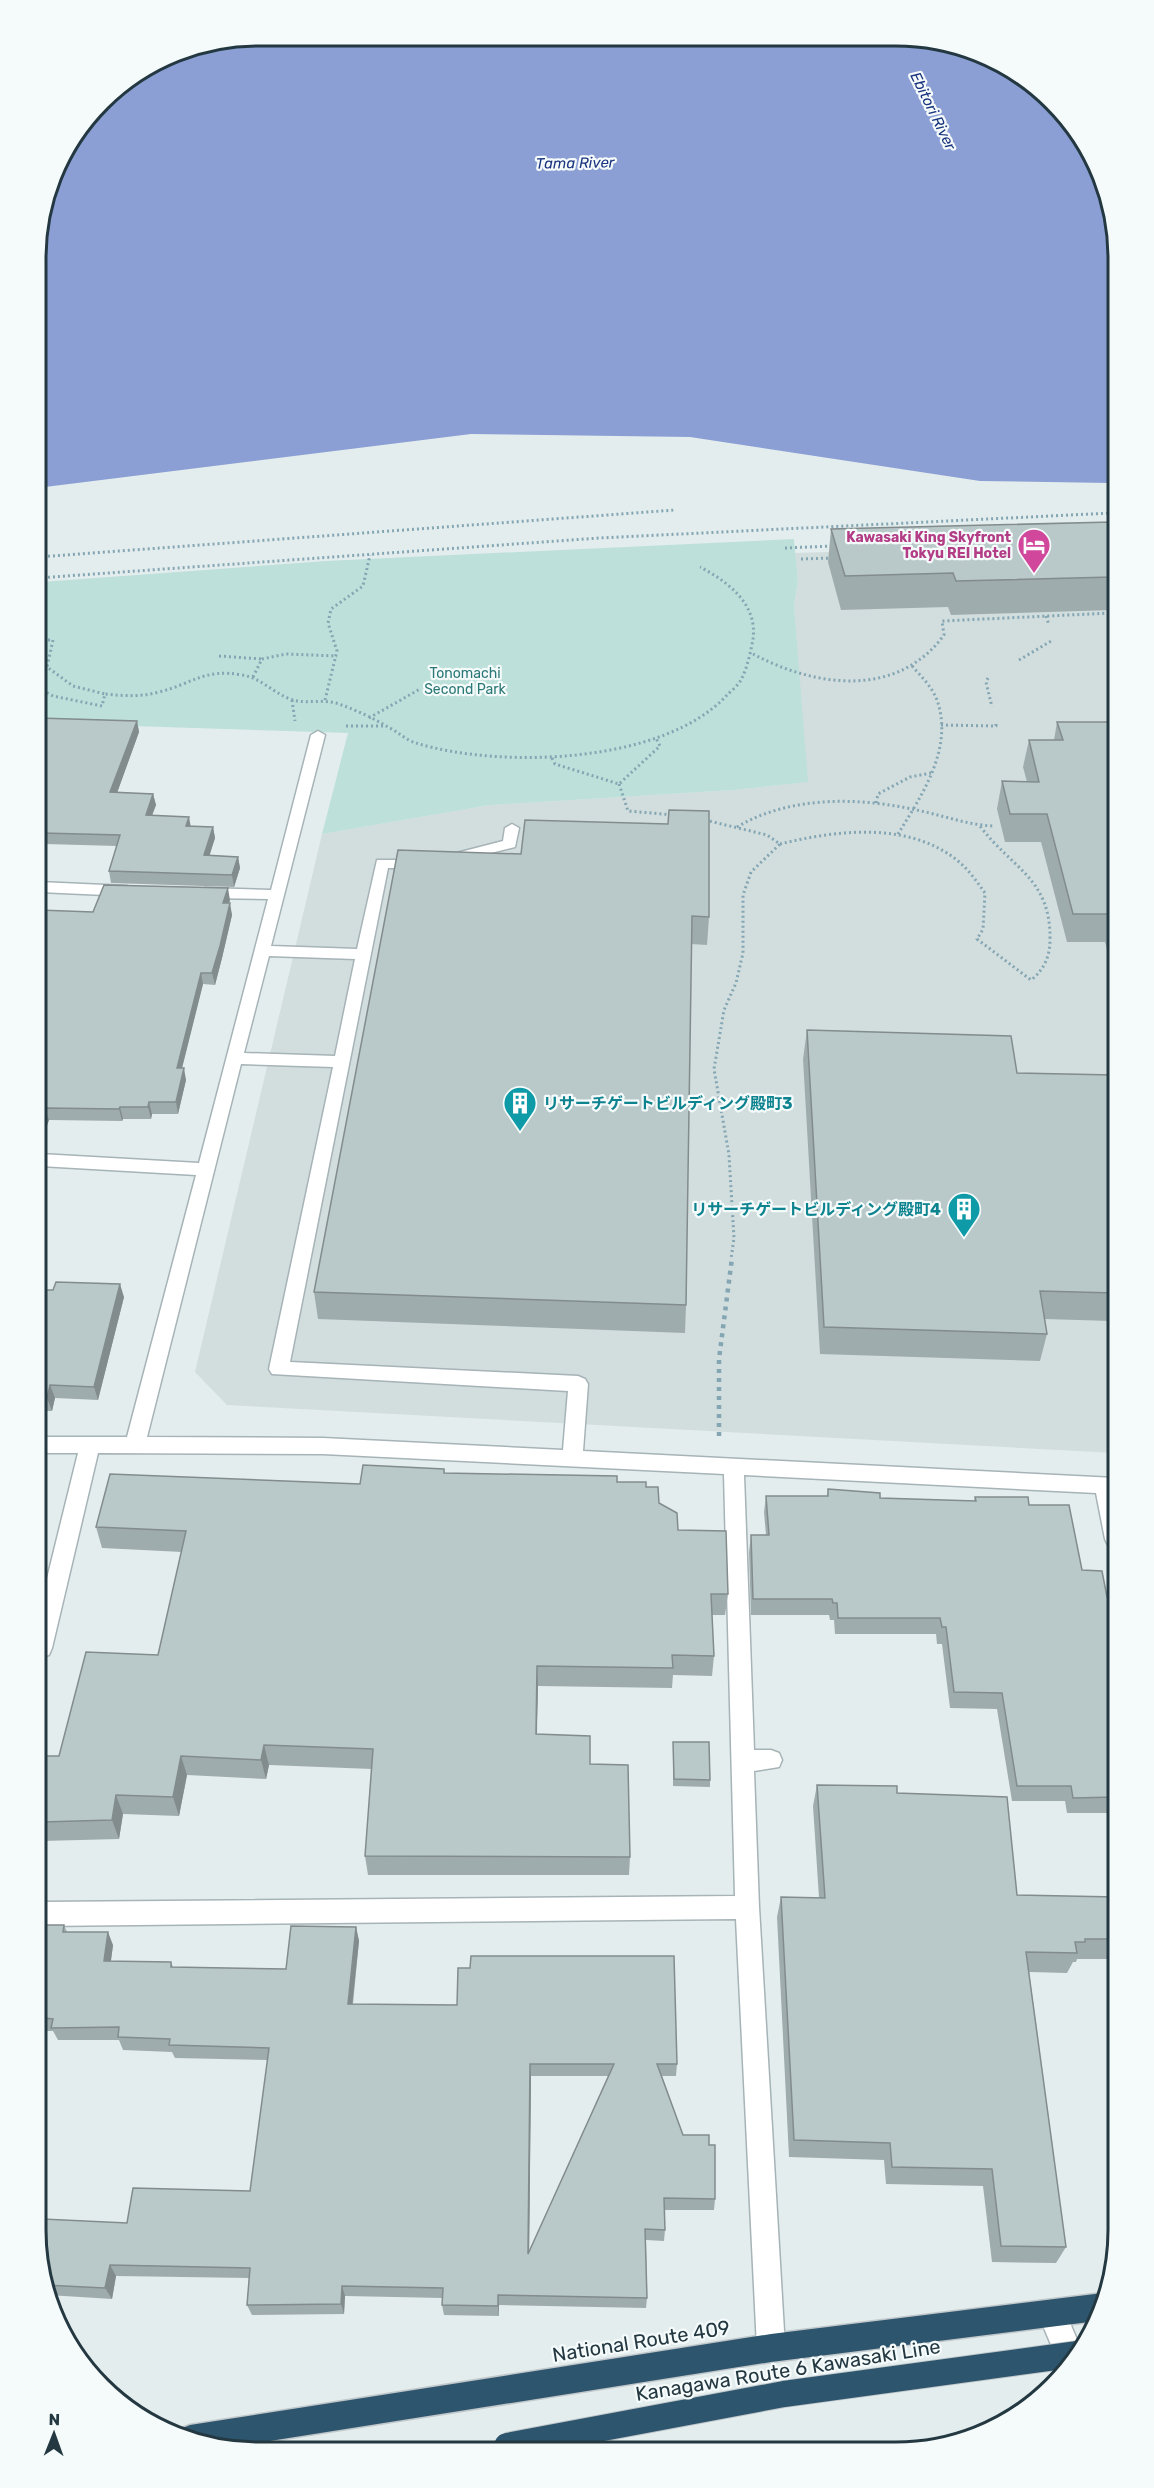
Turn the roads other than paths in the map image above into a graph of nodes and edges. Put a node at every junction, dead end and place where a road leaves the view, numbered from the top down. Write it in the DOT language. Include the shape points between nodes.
graph roads {
  1 [pos="318,735"];
  2 [pos="512,828"];
  3 [pos="428,864"];
  4 [pos="481,866"];
  5 [pos="46,887"];
  6 [pos="146,891"];
  7 [pos="191,893"];
  8 [pos="276,895"];
  9 [pos="261,951"];
  10 [pos="364,954"];
  11 [pos="233,1058"];
  12 [pos="342,1062"];
  13 [pos="46,1160"];
  14 [pos="205,1168"];
  15 [pos="90,1444"];
  16 [pos="46,1445"];
  17 [pos="135,1445"];
  18 [pos="572,1459"];
  19 [pos="734,1467"];
  20 [pos="1108,1486"];
  21 [pos="46,1627"];
  22 [pos="743,1761"];
  23 [pos="771,1761"];
  24 [pos="747,1907"];
  25 [pos="46,1914"];
  26 [pos="1092,2309"];
  27 [pos="1052,2314"];
  28 [pos="771,2348"];
  29 [pos="1069,2352"];
  30 [pos="1066,2356"];
  31 [pos="211,2436"];
  32 [pos="528,2442"];
  1 -- 8 [label="street"];
  2 -- 3 [label="street" via="510,844"];
  3 -- 4 [label="street"];
  3 -- 10 [label="street" via="382,863"];
  5 -- 6 [label="street"];
  7 -- 8 [label="street"];
  8 -- 9 [label="street"];
  9 -- 10 [label="street"];
  9 -- 11 [label="street"];
  10 -- 12 [label="street"];
  11 -- 12 [label="street"];
  11 -- 14 [label="street"];
  12 -- 18 [label="street" via="279,1370 578,1384"];
  13 -- 14 [label="street"];
  14 -- 17 [label="street"];
  15 -- 16 [label="street"];
  15 -- 17 [label="street"];
  15 -- 21 [label="street"];
  17 -- 18 [label="street" via="323,1446"];
  18 -- 19 [label="street"];
  19 -- 20 [label="street"];
  19 -- 22 [label="street"];
  22 -- 23 [label="street"];
  22 -- 24 [label="street"];
  24 -- 25 [label="street"];
  24 -- 28 [label="street"];
  26 -- 27 [label="highway, National Route 409"];
  27 -- 28 [label="highway, National Route 409"];
  27 -- 29 [label="street"];
  28 -- 31 [label="highway, National Route 409"];
  30 -- 32 [label="highway, Kanagawa Route 6 Kawasaki Line, bridge" via="784,2394"];
}
